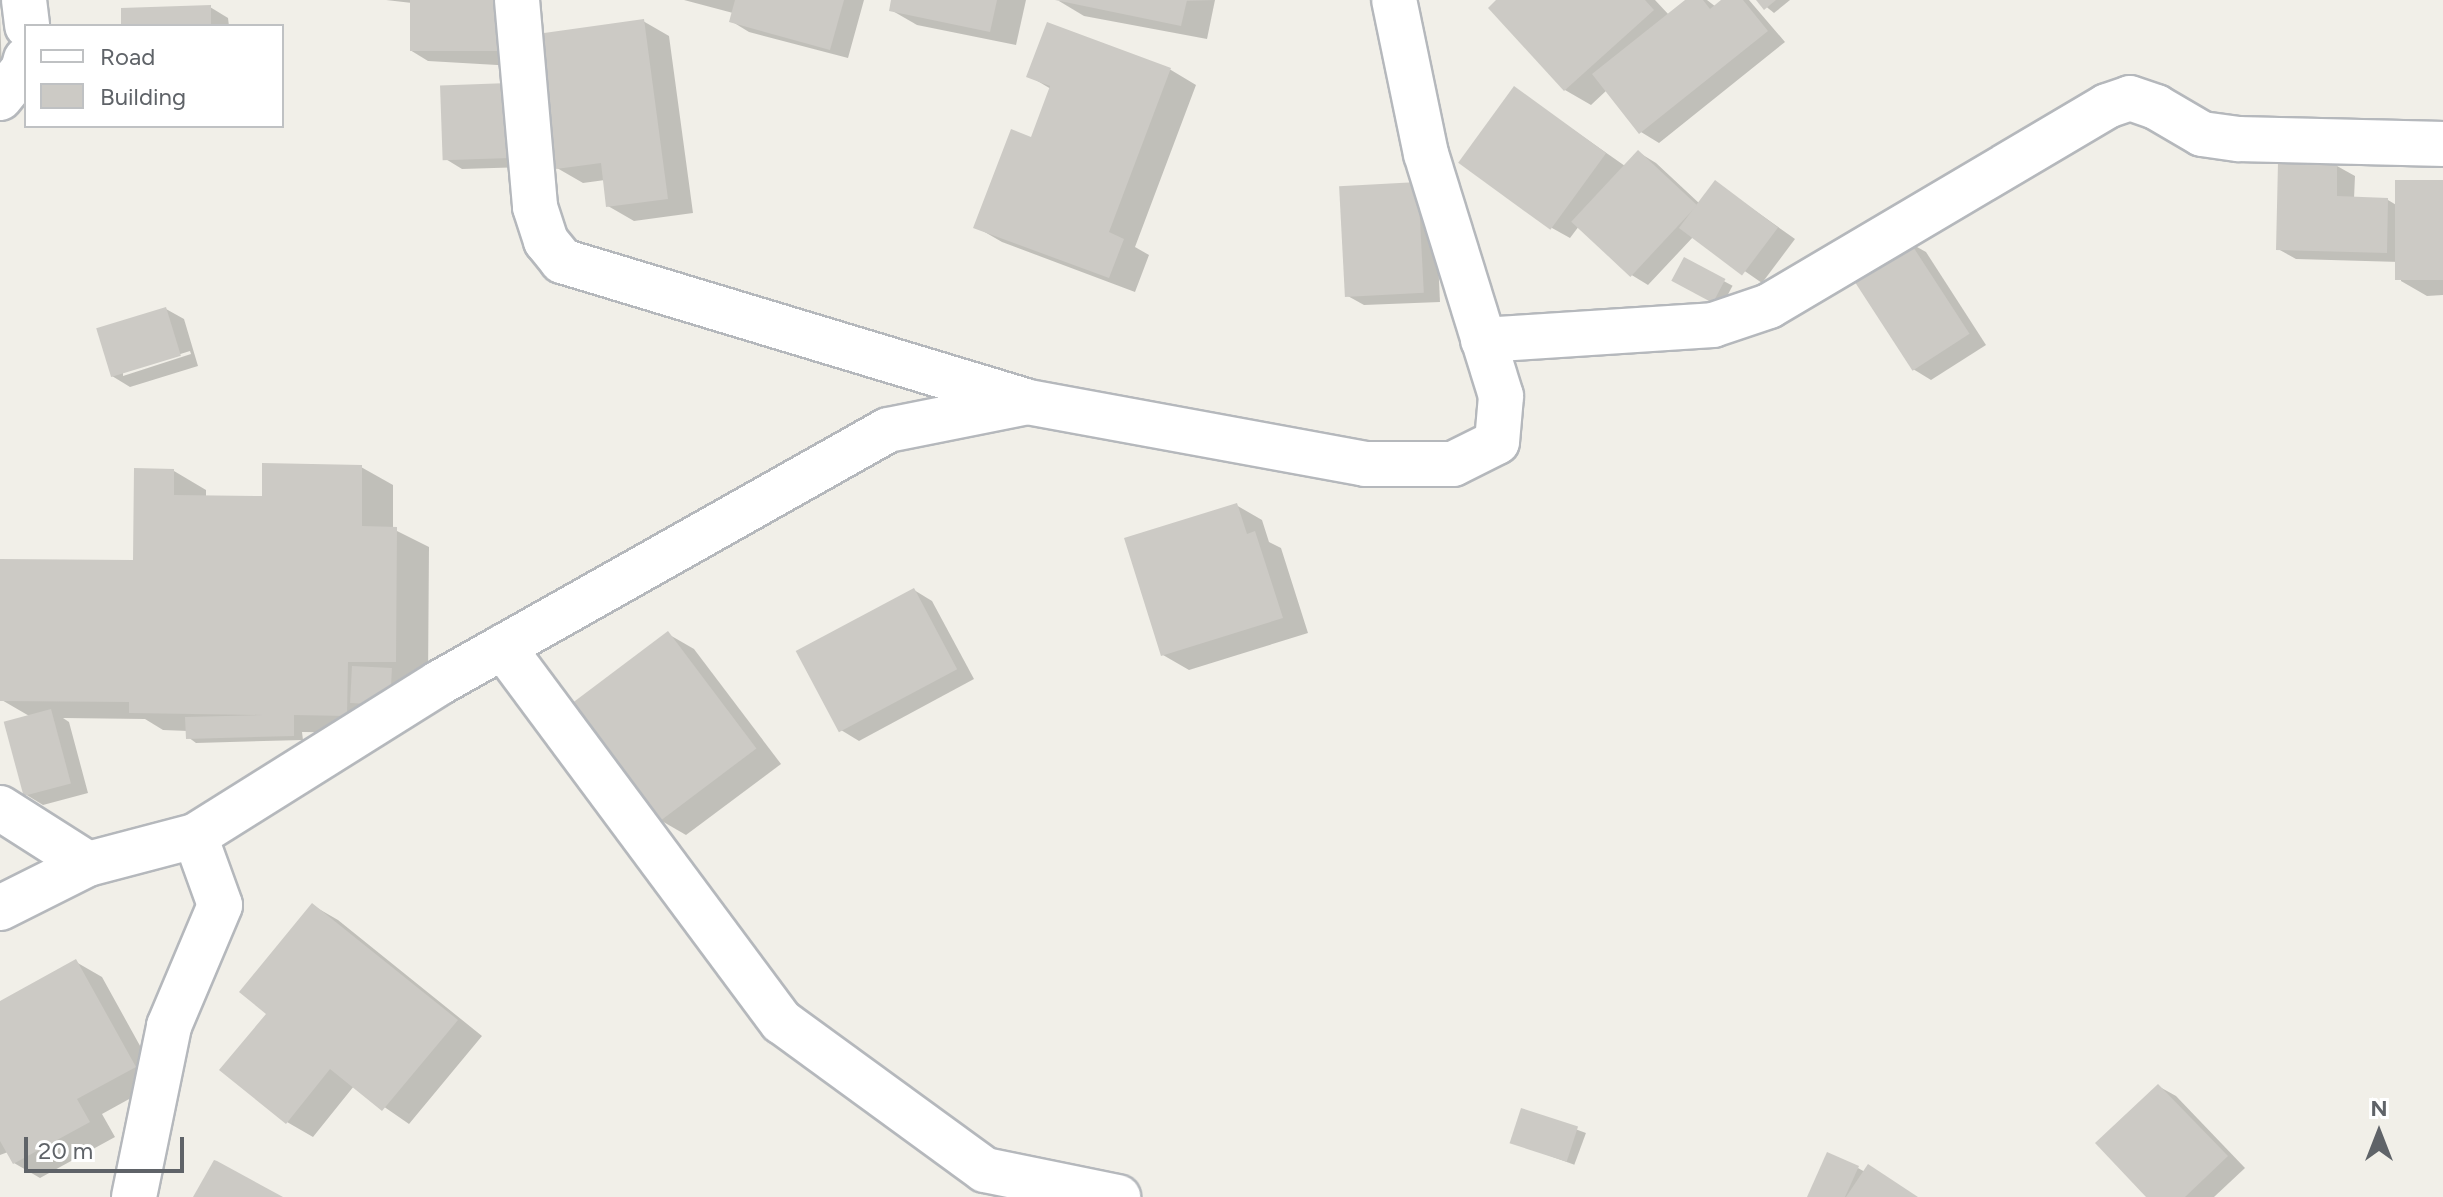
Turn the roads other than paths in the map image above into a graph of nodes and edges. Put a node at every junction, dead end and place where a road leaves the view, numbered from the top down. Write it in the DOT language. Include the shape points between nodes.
graph roads {
  1 [pos="24,0"];
  2 [pos="517,0"];
  3 [pos="1394,0"];
  4 [pos="27,24"];
  5 [pos="24,66"];
  6 [pos="0,98"];
  7 [pos="2443,144"];
  8 [pos="1483,340"];
  9 [pos="1028,402"];
  10 [pos="503,647"];
  11 [pos="0,808"];
  12 [pos="195,836"];
  13 [pos="88,864"];
  14 [pos="0,908"];
  15 [pos="134,1197"];
  16 [pos="1118,1197"];
  1 -- 4 [label="street"];
  2 -- 9 [label="street" via="535,207 546,241 562,261"];
  3 -- 8 [label="street" via="1426,154"];
  5 -- 6 [label="street"];
  7 -- 8 [label="street" via="2202,134 2130,98 2107,106 1769,306 1713,325"];
  8 -- 9 [label="street" via="1501,396 1497,442 1453,464 1365,464"];
  9 -- 10 [label="street" via="888,430"];
  10 -- 12 [label="street"];
  10 -- 16 [label="street" via="782,1022 985,1170"];
  11 -- 13 [label="street"];
  12 -- 13 [label="street"];
  12 -- 15 [label="street" via="220,905 169,1026"];
  13 -- 14 [label="street"];
}
